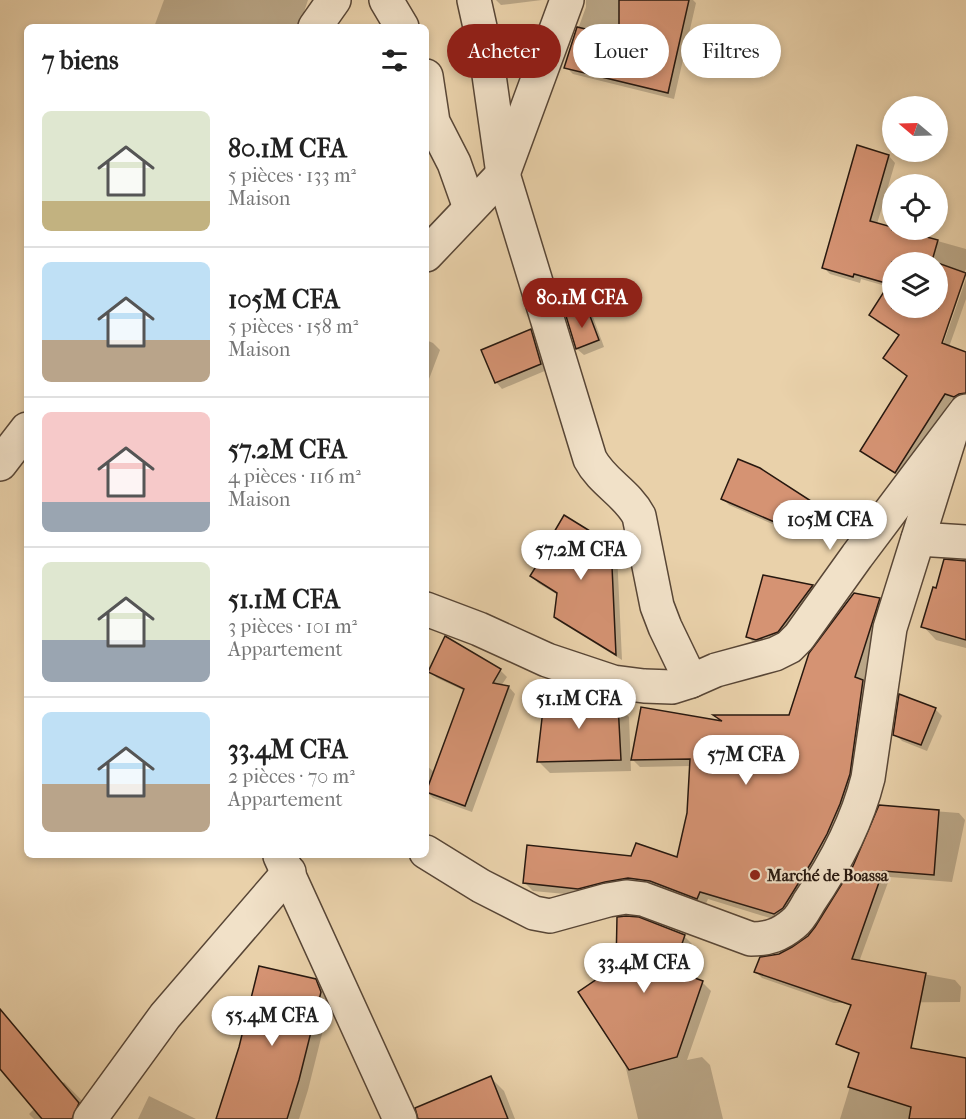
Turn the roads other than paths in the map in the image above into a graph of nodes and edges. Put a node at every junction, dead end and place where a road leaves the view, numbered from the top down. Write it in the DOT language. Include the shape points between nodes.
graph roads {
  1 [pos="334,0"];
  2 [pos="386,0"];
  3 [pos="474,0"];
  4 [pos="567,0"];
  5 [pos="317,24"];
  6 [pos="400,24"];
  7 [pos="429,96"];
  8 [pos="503,174"];
  9 [pos="470,208"];
  10 [pos="429,252"];
  11 [pos="958,422"];
  12 [pos="918,538"];
  13 [pos="966,542"];
  14 [pos="429,610"];
  15 [pos="691,681"];
  16 [pos="429,854"];
  17 [pos="284,864"];
  18 [pos="90,1119"];
  19 [pos="400,1119"];
  1 -- 5 [label="street"];
  2 -- 6 [label="street"];
  3 -- 8 [label="street"];
  4 -- 8 [label="street"];
  7 -- 9 [label="street" via="433,122 454,163"];
  8 -- 9 [label="street"];
  8 -- 15 [label="street" via="590,459 596,471 634,506 639,516 657,606"];
  9 -- 10 [label="street"];
  11 -- 12 [label="street"];
  11 -- 15 [label="street" via="789,647"];
  12 -- 13 [label="street"];
  12 -- 16 [label="street" via="890,628 868,778 855,820 801,914 779,934 751,939 643,898 608,900 550,916 534,913"];
  14 -- 15 [label="street" via="547,660 613,682 672,687"];
  17 -- 18 [label="street"];
  17 -- 19 [label="street"];
}
